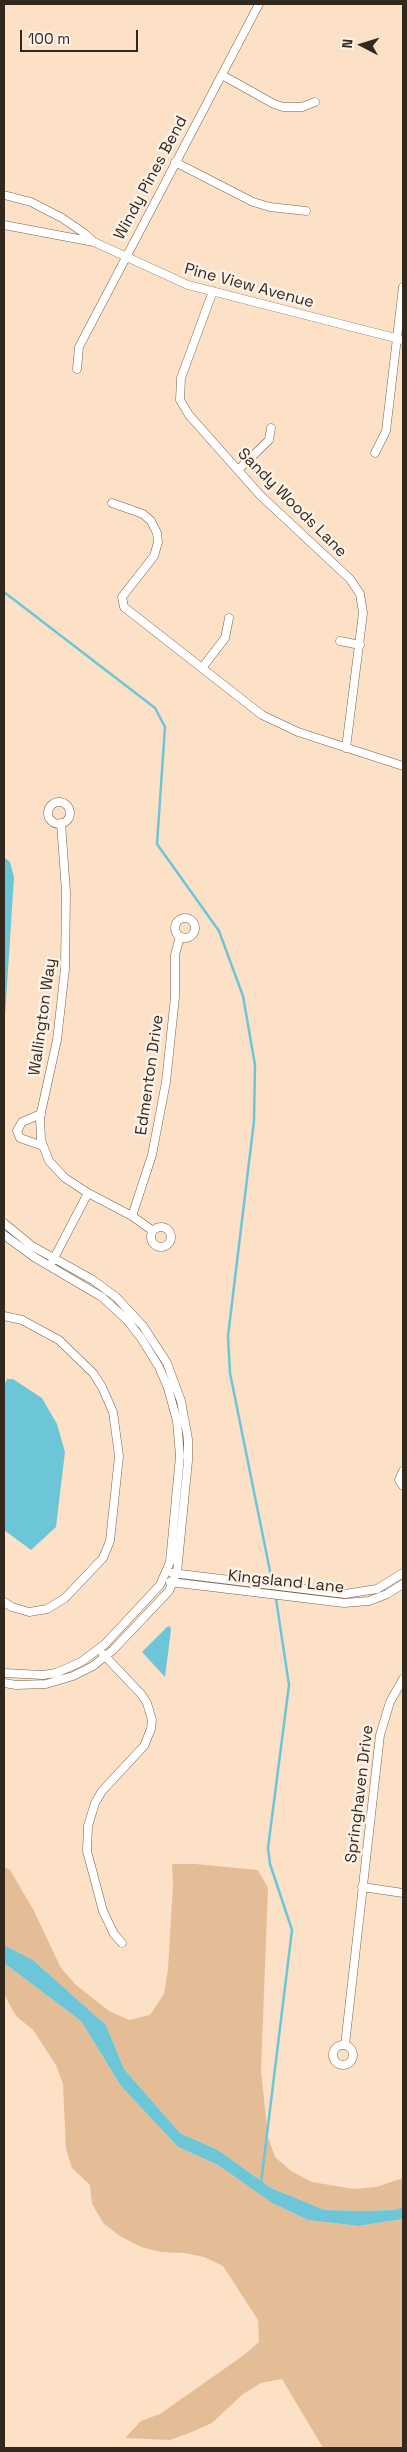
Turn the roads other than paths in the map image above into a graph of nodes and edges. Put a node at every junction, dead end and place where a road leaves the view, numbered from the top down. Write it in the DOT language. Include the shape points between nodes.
graph roads {
  1 [pos="259,4"];
  2 [pos="222,75"];
  3 [pos="314,102"];
  4 [pos="175,162"];
  5 [pos="4,195"];
  6 [pos="306,211"];
  7 [pos="4,225"];
  8 [pos="94,242"];
  9 [pos="125,256"];
  10 [pos="403,287"];
  11 [pos="213,291"];
  12 [pos="400,339"];
  13 [pos="77,369"];
  14 [pos="272,428"];
  15 [pos="375,454"];
  16 [pos="238,470"];
  17 [pos="112,503"];
  18 [pos="229,618"];
  19 [pos="340,641"];
  20 [pos="360,645"];
  21 [pos="202,668"];
  22 [pos="346,748"];
  23 [pos="403,766"];
  24 [pos="61,823"];
  25 [pos="180,936"];
  26 [pos="41,1114"];
  27 [pos="43,1146"];
  28 [pos="88,1193"];
  29 [pos="132,1216"];
  30 [pos="4,1223"];
  31 [pos="153,1231"];
  32 [pos="4,1234"];
  33 [pos="54,1258"];
  34 [pos="50,1266"];
  35 [pos="4,1315"];
  36 [pos="403,1470"];
  37 [pos="403,1486"];
  38 [pos="403,1572"];
  39 [pos="166,1573"];
  40 [pos="177,1574"];
  41 [pos="163,1581"];
  42 [pos="174,1583"];
  43 [pos="403,1584"];
  44 [pos="4,1602"];
  45 [pos="99,1650"];
  46 [pos="105,1657"];
  47 [pos="4,1673"];
  48 [pos="403,1679"];
  49 [pos="4,1683"];
  50 [pos="362,1887"];
  51 [pos="403,1893"];
  52 [pos="122,1943"];
  53 [pos="345,2045"];
  1 -- 2 [label="street, Windy Pines Bend"];
  2 -- 3 [label="street" via="283,107 302,107"];
  2 -- 4 [label="street, Windy Pines Bend"];
  4 -- 6 [label="street" via="253,202"];
  4 -- 9 [label="street, Windy Pines Bend"];
  5 -- 8 [label="street, Pine View Avenue" via="31,202 62,218"];
  7 -- 8 [label="street, Pine View Avenue"];
  8 -- 9 [label="street, Pine View Avenue"];
  9 -- 11 [label="street, Pine View Avenue" via="171,278"];
  9 -- 13 [label="street, Windy Pines Bend" via="79,347"];
  10 -- 12 [label="street"];
  11 -- 12 [label="street, Pine View Avenue"];
  11 -- 16 [label="street, Sandy Woods Lane" via="181,378 179,392 184,408"];
  12 -- 15 [label="street" via="386,431"];
  14 -- 16 [label="street" via="269,440"];
  16 -- 20 [label="street, Sandy Woods Lane" via="284,519 355,585 363,612"];
  17 -- 21 [label="street" via="135,510 155,526 158,542 157,549 121,601 124,607"];
  18 -- 21 [label="street" via="225,638"];
  19 -- 20 [label="street"];
  20 -- 22 [label="street, Sandy Woods Lane"];
  21 -- 22 [label="street" via="262,715 298,732"];
  22 -- 23 [label="street"];
  24 -- 26 [label="street, Wallington Way" via="66,892 65,969 57,1040"];
  25 -- 29 [label="street, Edmenton Drive" via="166,1082 152,1155"];
  26 -- 27 [label="street, Wallington Way" via="39,1128"];
  26 -- 27 [label="street" via="19,1124 17,1132 20,1138"];
  27 -- 28 [label="street, Wallington Way" via="56,1170"];
  28 -- 29 [label="street, Wallington Way"];
  28 -- 33 [label="street"];
  29 -- 31 [label="street, Wallington Way"];
  30 -- 33 [label="street" via="32,1246"];
  32 -- 34 [label="street"];
  33 -- 34 [label="street"];
  33 -- 40 [label="street" via="93,1280 130,1311 157,1346 175,1382 185,1417 188,1461"];
  34 -- 39 [label="street" via="86,1286 122,1315 152,1354 168,1388 177,1421 180,1456 170,1562"];
  35 -- 44 [label="street" via="22,1320 58,1340 93,1373 113,1412 120,1456 110,1541 103,1558 65,1598 47,1610 29,1612"];
  36 -- 37 [label="street" via="399,1476"];
  38 -- 40 [label="street, Kingsland Lane" via="377,1589 345,1594"];
  39 -- 40 [label="street, Kingsland Lane"];
  39 -- 41 [label="street"];
  40 -- 42 [label="street"];
  41 -- 42 [label="street, Kingsland Lane"];
  41 -- 45 [label="street"];
  42 -- 43 [label="street, Kingsland Lane" via="344,1603 376,1599"];
  42 -- 46 [label="street"];
  45 -- 46 [label="street"];
  45 -- 47 [label="street" via="56,1673 30,1676"];
  46 -- 49 [label="street" via="60,1681 31,1685"];
  46 -- 52 [label="street" via="141,1694 152,1720 144,1746 102,1791 88,1826 87,1851 102,1911"];
  48 -- 50 [label="street, Springhaven Drive" via="390,1702 380,1735"];
  50 -- 51 [label="street, Springhaven Drive"];
  50 -- 53 [label="street, Springhaven Drive"];
}
